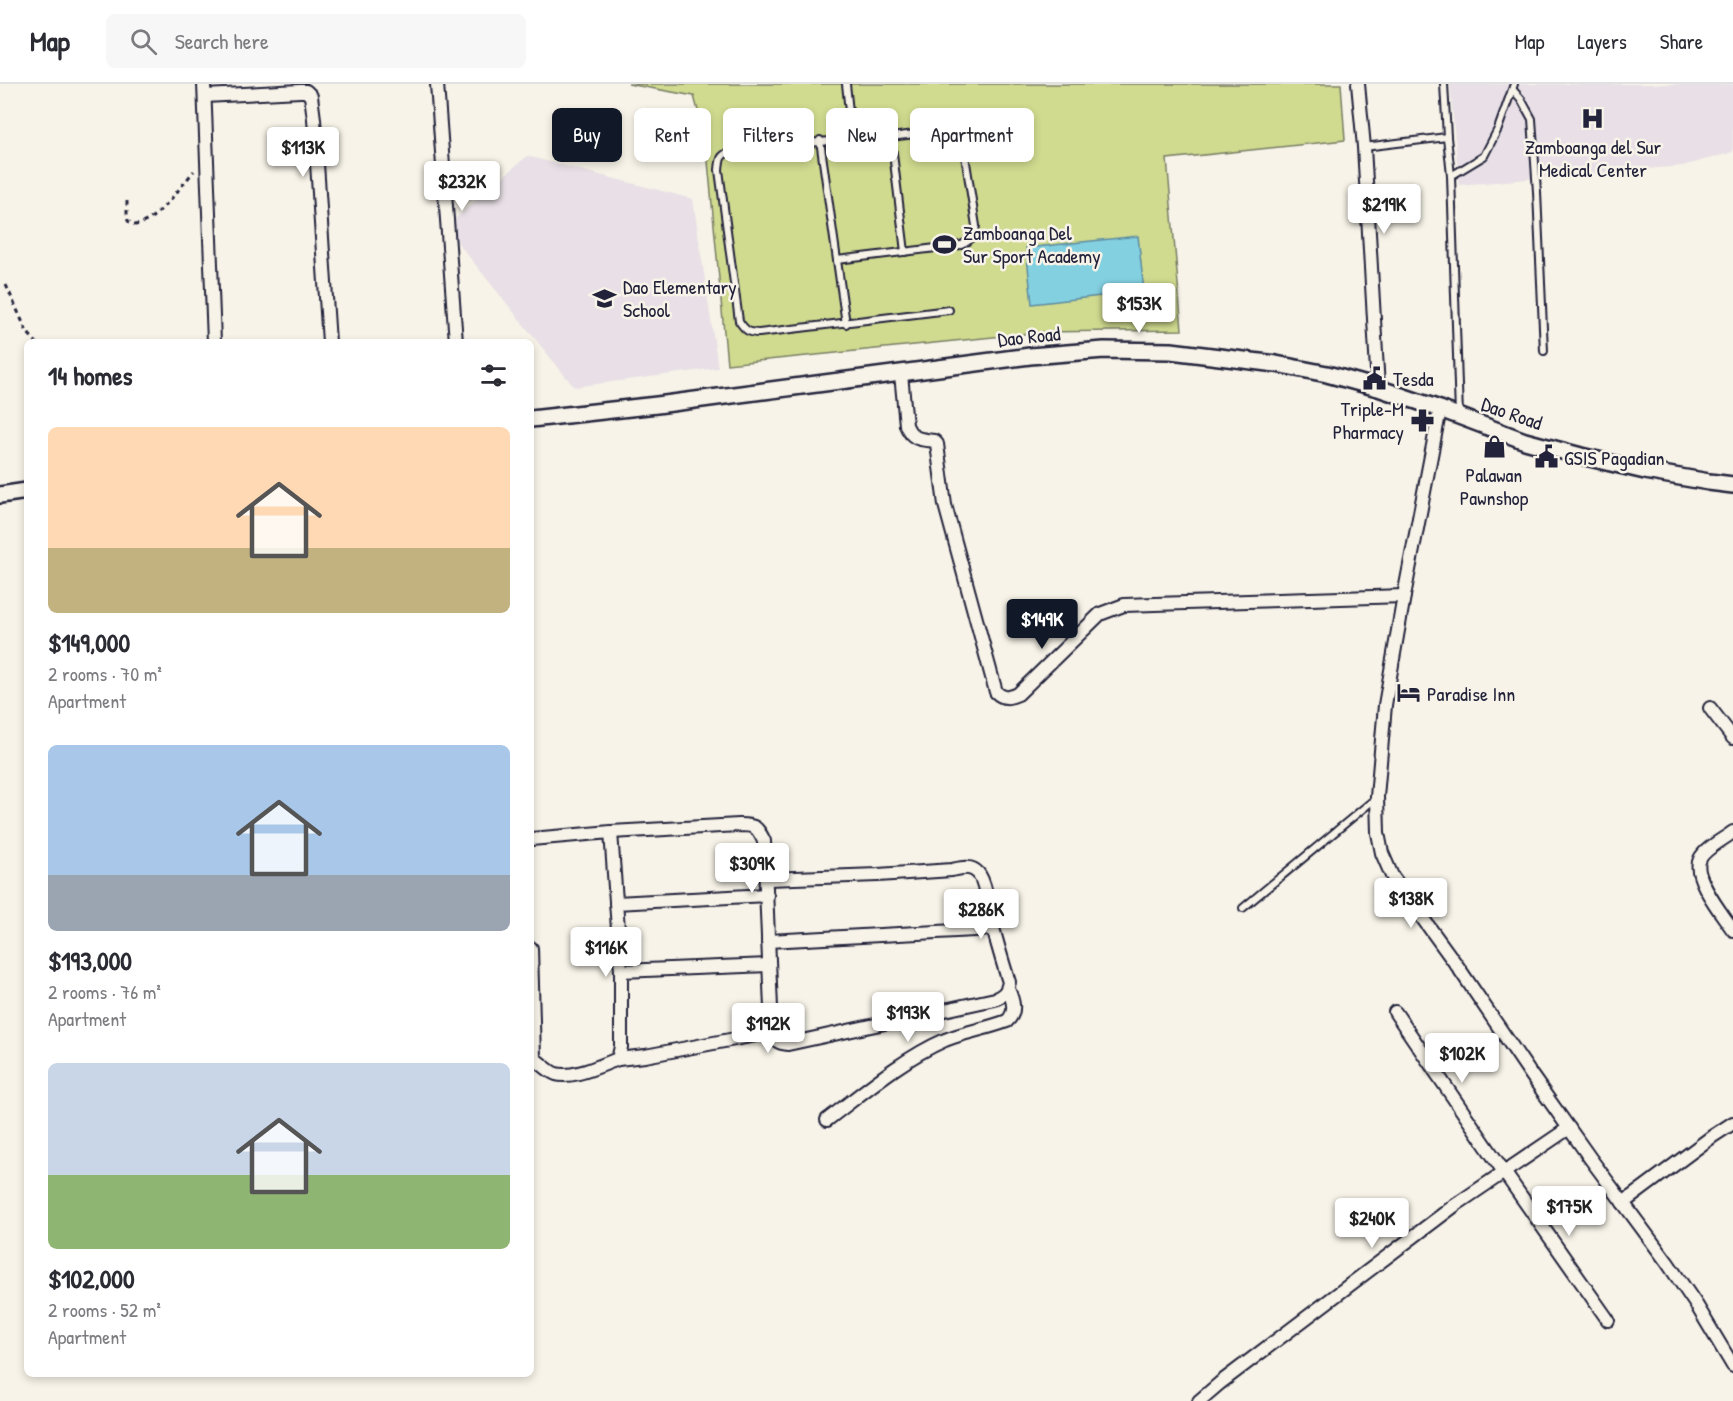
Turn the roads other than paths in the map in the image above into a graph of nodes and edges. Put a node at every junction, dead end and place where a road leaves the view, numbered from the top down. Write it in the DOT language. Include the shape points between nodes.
graph roads {
  1 [pos="437,84"];
  2 [pos="846,84"];
  3 [pos="1358,84"];
  4 [pos="1444,84"];
  5 [pos="1513,87"];
  6 [pos="205,90"];
  7 [pos="849,108"];
  8 [pos="898,136"];
  9 [pos="1447,137"];
  10 [pos="820,140"];
  11 [pos="826,140"];
  12 [pos="1364,147"];
  13 [pos="894,162"];
  14 [pos="1451,176"];
  15 [pos="905,252"];
  16 [pos="837,260"];
  17 [pos="949,310"];
  18 [pos="846,324"];
  19 [pos="214,339"];
  20 [pos="329,339"];
  21 [pos="456,339"];
  22 [pos="1544,351"];
  23 [pos="901,374"];
  24 [pos="1378,388"];
  25 [pos="1440,409"];
  26 [pos="1459,416"];
  27 [pos="534,419"];
  28 [pos="1733,485"];
  29 [pos="24,491"];
  30 [pos="0,495"];
  31 [pos="1404,596"];
  32 [pos="1710,708"];
  33 [pos="1733,738"];
  34 [pos="1377,797"];
  35 [pos="610,831"];
  36 [pos="1733,832"];
  37 [pos="534,839"];
  38 [pos="767,879"];
  39 [pos="767,895"];
  40 [pos="616,903"];
  41 [pos="1243,908"];
  42 [pos="993,929"];
  43 [pos="1733,930"];
  44 [pos="768,941"];
  45 [pos="769,965"];
  46 [pos="621,971"];
  47 [pos="1008,989"];
  48 [pos="1395,1012"];
  49 [pos="772,1032"];
  50 [pos="534,1059"];
  51 [pos="618,1059"];
  52 [pos="827,1120"];
  53 [pos="1733,1123"];
  54 [pos="1569,1128"];
  55 [pos="1504,1172"];
  56 [pos="1623,1203"];
  57 [pos="1608,1320"];
  58 [pos="1733,1366"];
  59 [pos="1199,1401"];
  1 -- 21 [label="street"];
  2 -- 7 [label="lane"];
  3 -- 12 [label="street"];
  4 -- 9 [label="lane"];
  5 -- 14 [label="lane" via="1484,156"];
  5 -- 22 [label="lane" via="1532,119"];
  6 -- 19 [label="street"];
  6 -- 20 [label="street" via="300,91 311,96"];
  8 -- 15 [label="lane" via="946,130 960,135 976,226 974,235 962,245"];
  9 -- 12 [label="lane"];
  9 -- 14 [label="lane"];
  10 -- 11 [label="lane"];
  10 -- 16 [label="lane"];
  10 -- 18 [label="lane" via="732,150 720,159 739,321 751,333"];
  12 -- 24 [label="street"];
  13 -- 15 [label="lane"];
  14 -- 26 [label="lane"];
  15 -- 16 [label="lane"];
  16 -- 18 [label="lane"];
  17 -- 18 [label="lane"];
  23 -- 24 [label="street, Dao Road" via="1030,356 1104,350 1171,351 1276,364"];
  23 -- 27 [label="street, Dao Road"];
  23 -- 31 [label="street" via="909,432 917,439 937,444 945,505 1000,696 1018,694 1100,614 1124,604"];
  24 -- 25 [label="street, Dao Road"];
  25 -- 26 [label="street, Dao Road"];
  25 -- 31 [label="street"];
  26 -- 28 [label="street, Dao Road" via="1525,441 1581,456"];
  29 -- 30 [label="street"];
  31 -- 34 [label="street" via="1385,705"];
  32 -- 33 [label="street"];
  34 -- 41 [label="lane"];
  34 -- 54 [label="street" via="1378,833 1392,876"];
  35 -- 37 [label="street"];
  35 -- 38 [label="street" via="750,825 757,828 764,841"];
  35 -- 40 [label="street"];
  36 -- 43 [label="street" via="1705,852 1698,866 1704,885"];
  38 -- 39 [label="street"];
  38 -- 42 [label="street" via="971,868 982,881"];
  39 -- 40 [label="street"];
  39 -- 44 [label="street"];
  40 -- 46 [label="street"];
  42 -- 44 [label="street"];
  42 -- 47 [label="street"];
  44 -- 45 [label="street"];
  45 -- 46 [label="street"];
  45 -- 49 [label="street"];
  46 -- 51 [label="street"];
  47 -- 49 [label="street" via="995,999 788,1044 776,1041"];
  47 -- 52 [label="street" via="1013,1008 1006,1021 931,1047"];
  48 -- 55 [label="street"];
  49 -- 51 [label="street"];
  50 -- 51 [label="street" via="555,1074 586,1071"];
  53 -- 56 [label="street"];
  54 -- 55 [label="street"];
  54 -- 56 [label="street"];
  55 -- 57 [label="street"];
  55 -- 59 [label="street"];
  56 -- 58 [label="street" via="1685,1288"];
}
